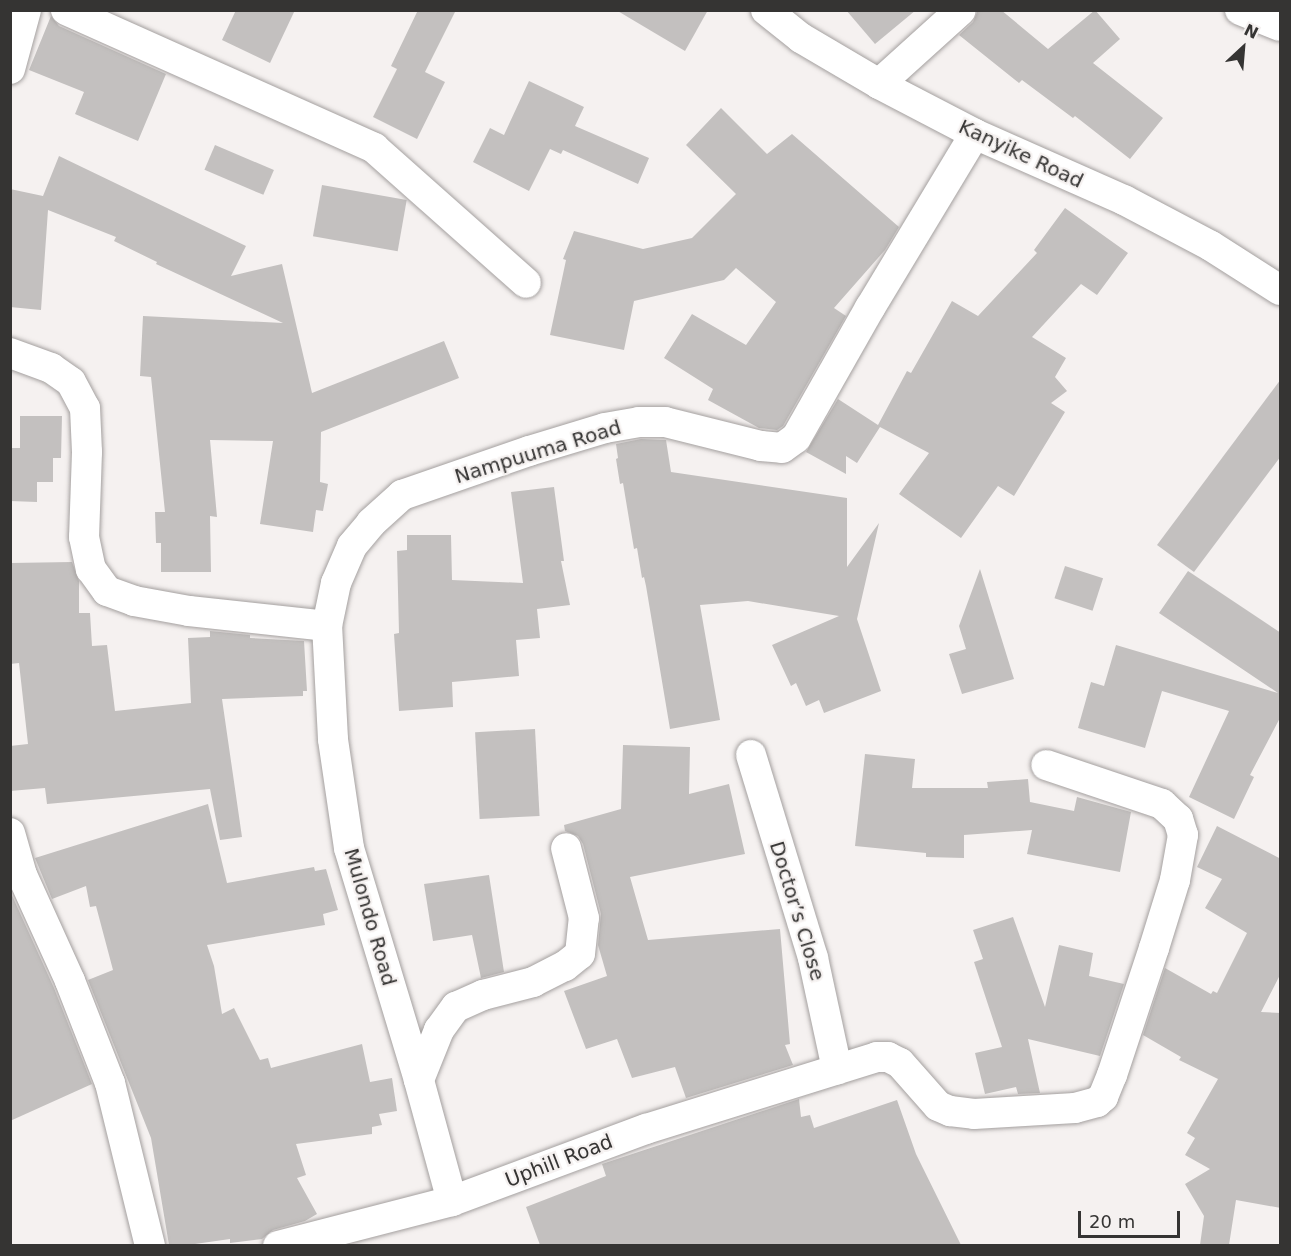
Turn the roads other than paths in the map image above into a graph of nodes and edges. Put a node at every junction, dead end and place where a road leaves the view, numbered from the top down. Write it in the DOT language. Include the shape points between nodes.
graph roads {
  1 [pos="26,10"];
  2 [pos="66,10"];
  3 [pos="766,10"];
  4 [pos="961,10"];
  5 [pos="1240,10"];
  6 [pos="1281,26"];
  7 [pos="10,69"];
  8 [pos="879,84"];
  9 [pos="975,134"];
  10 [pos="526,284"];
  11 [pos="1281,290"];
  12 [pos="10,353"];
  13 [pos="327,626"];
  14 [pos="751,755"];
  15 [pos="1046,765"];
  16 [pos="10,833"];
  17 [pos="566,848"];
  18 [pos="837,1069"];
  19 [pos="419,1080"];
  20 [pos="452,1201"];
  21 [pos="150,1245"];
  22 [pos="278,1245"];
  1 -- 7 [label="street"];
  2 -- 10 [label="street" via="374,148"];
  3 -- 8 [label="street, Kanyike Road" via="801,38"];
  4 -- 8 [label="street"];
  5 -- 6 [label="street"];
  8 -- 9 [label="street, Kanyike Road"];
  9 -- 11 [label="street, Kanyike Road" via="1133,205 1211,246"];
  9 -- 13 [label="street, Nampuuma Road" via="796,438 782,448 761,446 664,422 639,422 529,451 402,495 352,546 336,583"];
  12 -- 13 [label="street" via="51,368 71,382 85,408 84,537 91,569 107,591 134,601 189,611"];
  13 -- 19 [label="street, Mulondo Road" via="333,739 349,848"];
  14 -- 18 [label="street, Doctor’s Close" via="813,958"];
  15 -- 18 [label="street, Uphill Road" via="1162,804 1178,819 1183,835 1158,937 1102,1097 1089,1106 1075,1108 974,1114 938,1106 908,1071 888,1057"];
  16 -- 21 [label="street" via="22,876 70,981 110,1083"];
  17 -- 19 [label="street" via="584,918 580,954 532,982 456,1007 439,1030"];
  18 -- 20 [label="street, Uphill Road" via="624,1136"];
  19 -- 20 [label="street, Mulondo Road"];
  20 -- 22 [label="street, Uphill Road"];
}
